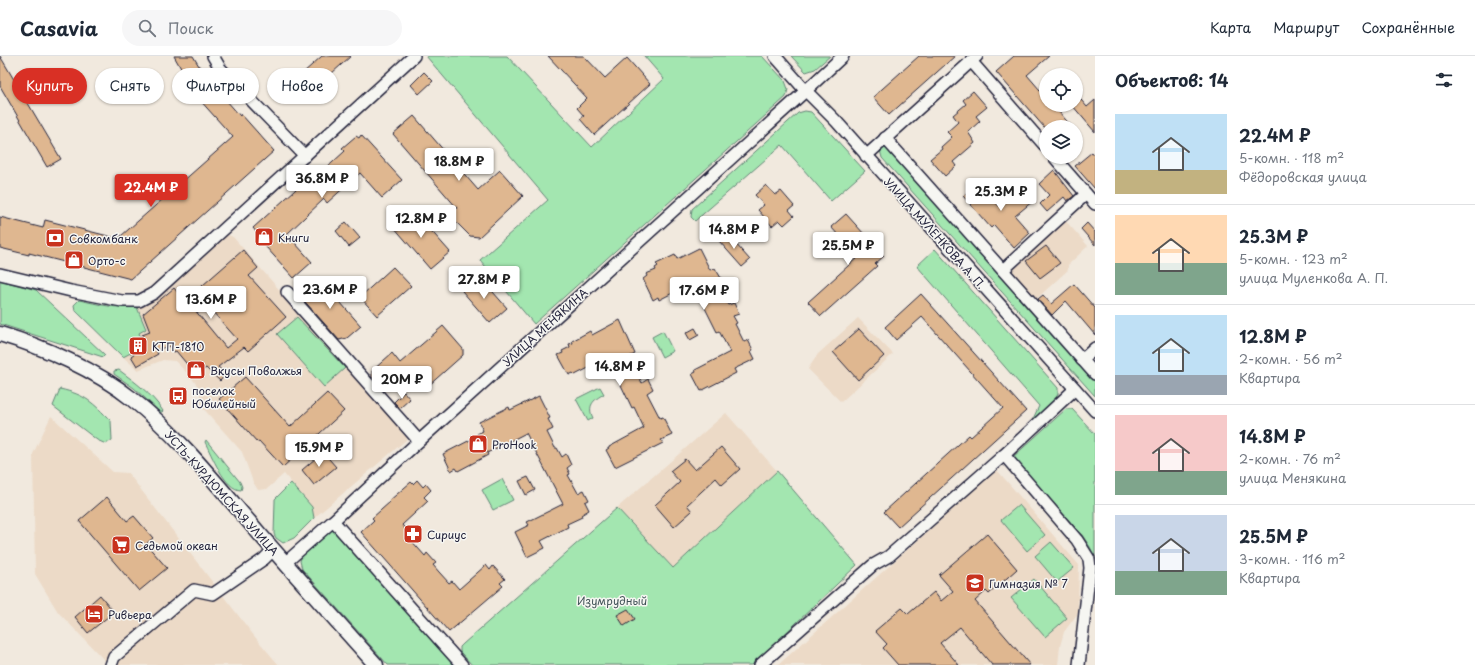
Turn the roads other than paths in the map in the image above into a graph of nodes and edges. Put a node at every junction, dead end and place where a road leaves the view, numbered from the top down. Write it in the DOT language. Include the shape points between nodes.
graph roads {
  1 [pos="213,56"];
  2 [pos="414,56"];
  3 [pos="774,56"];
  4 [pos="843,56"];
  5 [pos="974,59"];
  6 [pos="805,90"];
  7 [pos="885,138"];
  8 [pos="1039,139"];
  9 [pos="305,156"];
  10 [pos="866,156"];
  11 [pos="1060,164"];
  12 [pos="1086,194"];
  13 [pos="1095,204"];
  14 [pos="1004,270"];
  15 [pos="0,274"];
  16 [pos="287,292"];
  17 [pos="0,334"];
  18 [pos="1095,348"];
  19 [pos="1082,360"];
  20 [pos="1095,374"];
  21 [pos="1076,389"];
  22 [pos="1095,411"];
  23 [pos="419,441"];
  24 [pos="1004,455"];
  25 [pos="333,521"];
  26 [pos="274,550"];
  27 [pos="285,563"];
  28 [pos="111,665"];
  29 [pos="376,665"];
  30 [pos="462,665"];
  31 [pos="760,665"];
  32 [pos="1079,665"];
  1 -- 9 [label="street" via="220,68"];
  2 -- 9 [label="street"];
  3 -- 6 [label="street, УЛИЦА МУЛЕНКОВА А. П."];
  4 -- 6 [label="street, УЛИЦА МЕНЯКИНА"];
  5 -- 7 [label="street"];
  5 -- 8 [label="street"];
  6 -- 10 [label="street, УЛИЦА МУЛЕНКОВА А. П."];
  6 -- 23 [label="street, УЛИЦА МЕНЯКИНА"];
  7 -- 10 [label="street"];
  7 -- 14 [label="street"];
  9 -- 15 [label="street" via="154,293 139,301 122,301 71,292"];
  10 -- 21 [label="street, УЛИЦА МУЛЕНКОВА А. П."];
  11 -- 12 [label="street"];
  12 -- 13 [label="street"];
  12 -- 14 [label="street"];
  14 -- 19 [label="street"];
  16 -- 23 [label="street"];
  17 -- 26 [label="main road, УСТЬ-КУРДЮМСКАЯ УЛИЦА" via="53,353 114,386 133,400 196,461"];
  18 -- 19 [label="street"];
  19 -- 20 [label="street"];
  21 -- 22 [label="street, УЛИЦА МУЛЕНКОВА А. П."];
  21 -- 24 [label="street"];
  23 -- 25 [label="street, УЛИЦА МЕНЯКИНА"];
  24 -- 31 [label="street" via="889,556 873,565"];
  24 -- 32 [label="street" via="1077,540 1089,559"];
  25 -- 27 [label="street, УЛИЦА МЕНЯКИНА"];
  25 -- 30 [label="street"];
  26 -- 27 [label="main road, УСТЬ-КУРДЮМСКАЯ УЛИЦА"];
  26 -- 28 [label="street" via="213,594 194,590 114,657"];
  27 -- 29 [label="main road, УСТЬ-КУРДЮМСКАЯ УЛИЦА"];
}
